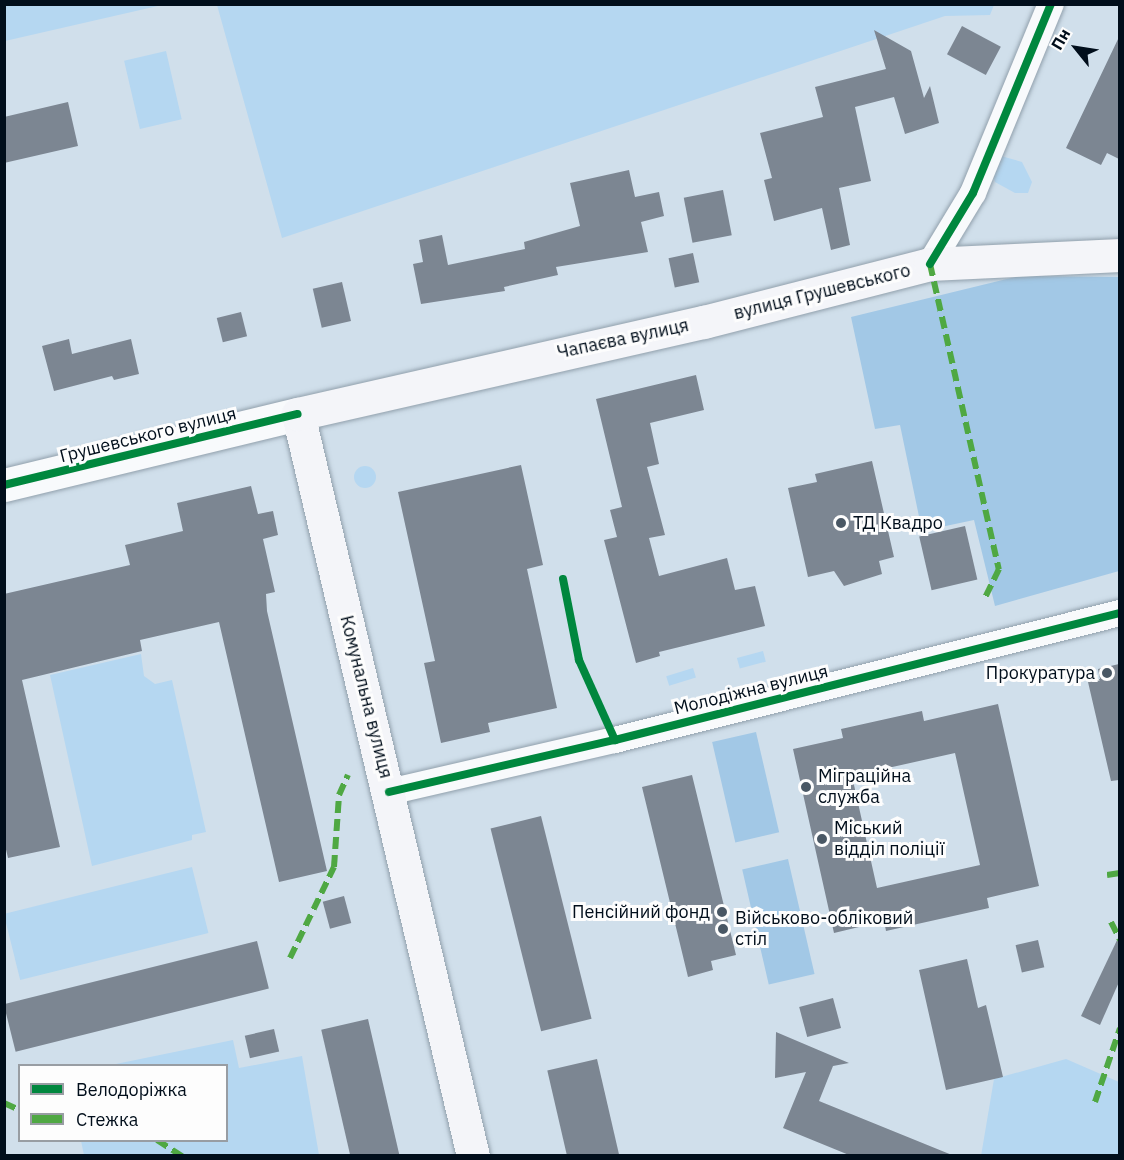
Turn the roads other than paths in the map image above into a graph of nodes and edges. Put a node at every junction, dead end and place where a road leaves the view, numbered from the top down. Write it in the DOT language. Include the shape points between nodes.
graph roads {
  1 [pos="1051,4"];
  2 [pos="1119,255"];
  3 [pos="930,264"];
  4 [pos="704,322"];
  5 [pos="542,356"];
  6 [pos="298,414"];
  7 [pos="4,485"];
  8 [pos="1119,613"];
  9 [pos="389,792"];
  10 [pos="473,1155"];
  1 -- 3 [label="street" via="973,193"];
  2 -- 3 [label="main road, вулиця Грушевського"];
  3 -- 4 [label="main road, вулиця Грушевського"];
  4 -- 5 [label="main road, Чапаєва вулиця"];
  5 -- 6 [label="main road, Грушевського вулиця"];
  6 -- 7 [label="street, Грушевського вулиця"];
  6 -- 9 [label="main road, Комунальна вулиця"];
  8 -- 9 [label="street, Молодіжна вулиця" via="615,740"];
  9 -- 10 [label="main road, Комунальна вулиця"];
}
